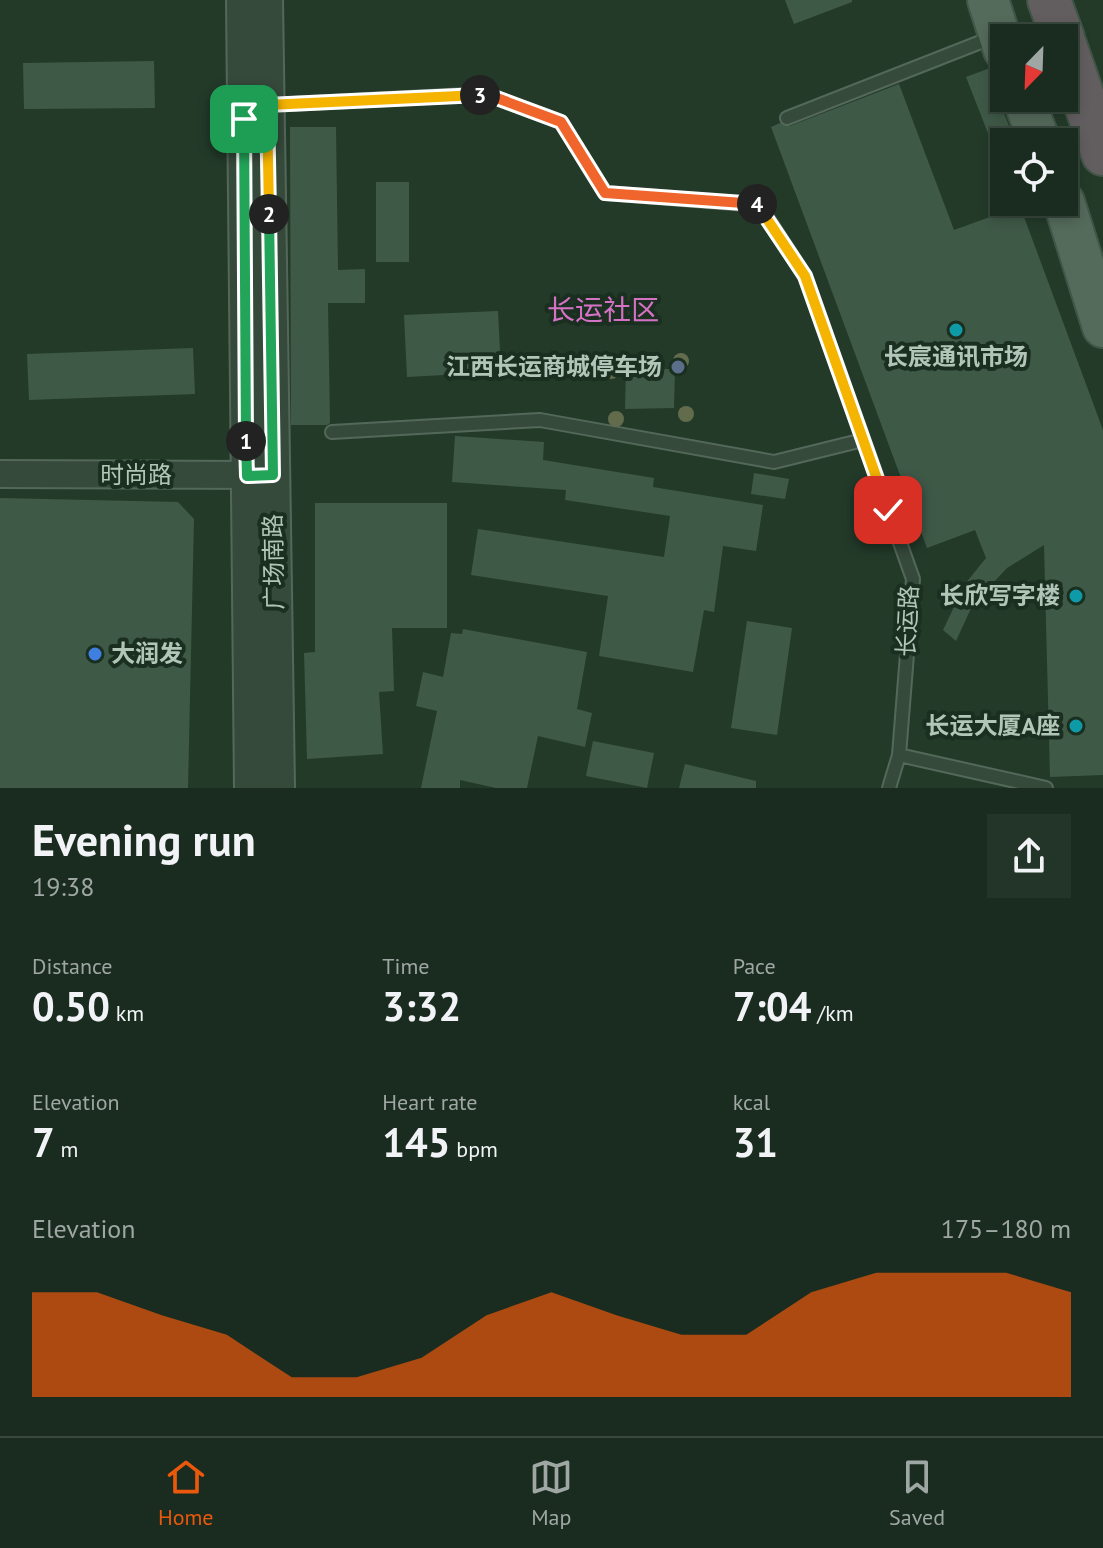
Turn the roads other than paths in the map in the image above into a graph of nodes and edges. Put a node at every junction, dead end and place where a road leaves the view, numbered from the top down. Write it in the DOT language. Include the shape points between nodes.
graph roads {
  1 [pos="243,0"];
  2 [pos="266,0"];
  3 [pos="1049,0"];
  4 [pos="1057,24"];
  5 [pos="990,31"];
  6 [pos="1078,83"];
  7 [pos="267,105"];
  8 [pos="787,118"];
  9 [pos="1103,154"];
  10 [pos="1068,216"];
  11 [pos="1103,327"];
  12 [pos="332,432"];
  13 [pos="863,440"];
  14 [pos="0,474"];
  15 [pos="260,476"];
  16 [pos="899,755"];
  17 [pos="251,788"];
  18 [pos="278,788"];
  19 [pos="889,788"];
  20 [pos="1046,788"];
  1 -- 15 [label="street"];
  2 -- 7 [label="street, 广场南路"];
  3 -- 4 [label="highway"];
  5 -- 8 [label="lane"];
  6 -- 9 [label="highway"];
  7 -- 13 [label="lane, 长运路" via="486,94 561,122 605,193 759,205 805,276"];
  7 -- 15 [label="street, 广场南路"];
  10 -- 11 [label="main road"];
  12 -- 13 [label="lane" via="540,420 774,462"];
  13 -- 16 [label="lane, 长运路" via="913,579"];
  14 -- 15 [label="street, 时尚路"];
  15 -- 17 [label="street"];
  15 -- 18 [label="street, 广场南路"];
  16 -- 19 [label="lane, 长运路"];
  16 -- 20 [label="lane"];
}
